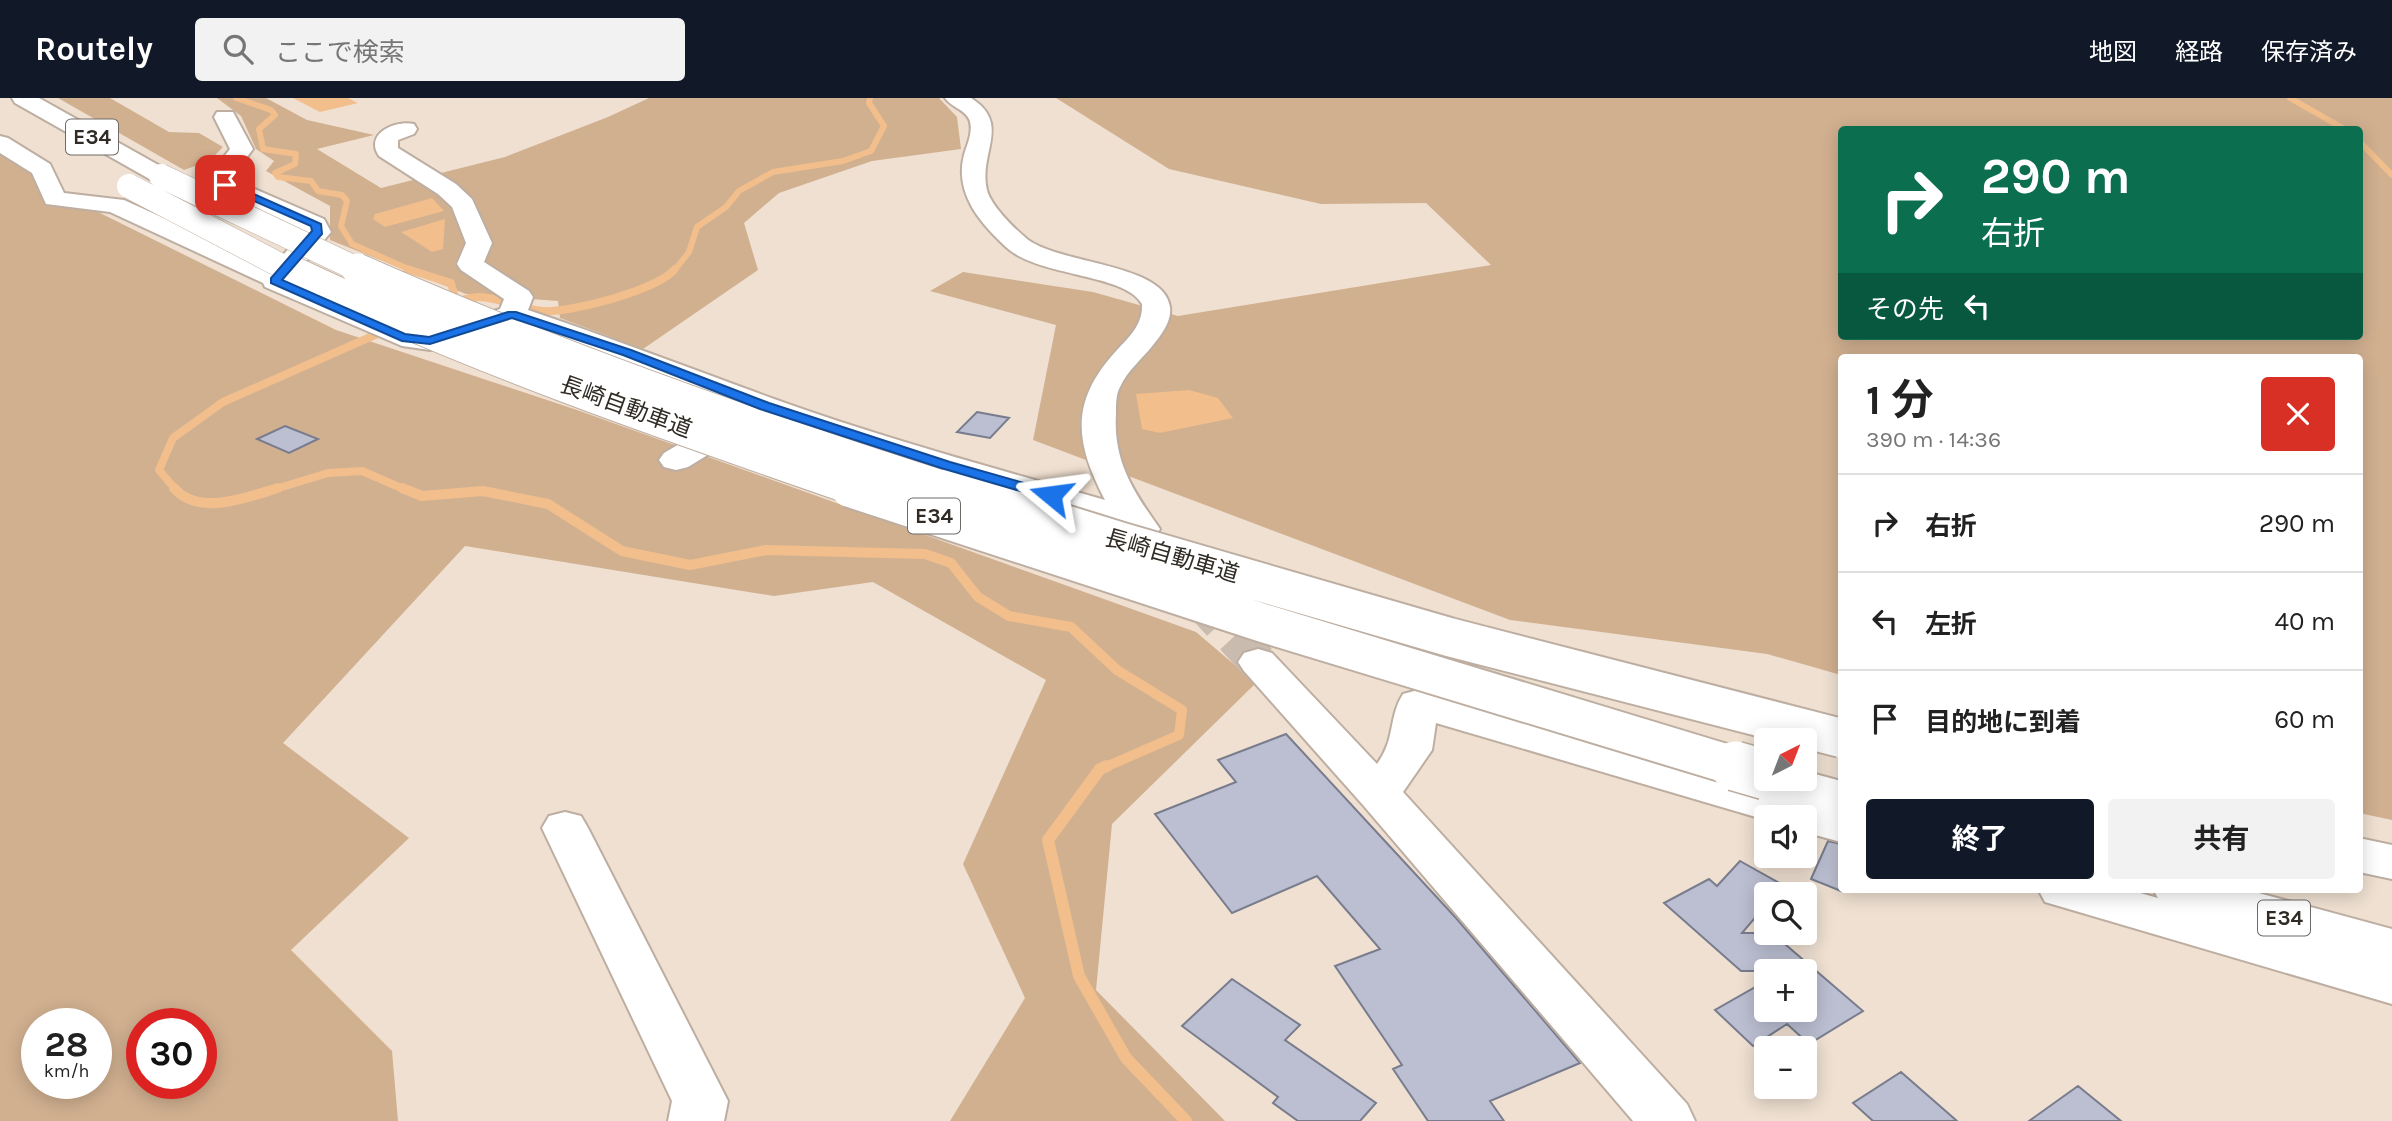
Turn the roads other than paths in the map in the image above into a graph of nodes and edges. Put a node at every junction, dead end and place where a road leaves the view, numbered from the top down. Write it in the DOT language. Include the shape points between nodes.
graph roads {
  1 [pos="23,98"];
  2 [pos="956,98"];
  3 [pos="225,117"];
  4 [pos="406,129"];
  5 [pos="0,143"];
  6 [pos="132,178"];
  7 [pos="275,281"];
  8 [pos="515,306"];
  9 [pos="764,406"];
  10 [pos="676,460"];
  11 [pos="1258,662"];
  12 [pos="1838,737"];
  13 [pos="1754,771"];
  14 [pos="1817,790"];
  15 [pos="1379,794"];
  16 [pos="1838,796"];
  17 [pos="1838,825"];
  18 [pos="565,828"];
  19 [pos="2363,856"];
  20 [pos="2392,863"];
  21 [pos="2076,893"];
  22 [pos="2191,893"];
  23 [pos="2392,948"];
  24 [pos="2392,984"];
  25 [pos="696,1121"];
  26 [pos="1667,1121"];
  1 -- 6 [label="main road, 長崎自動車道 / E34"];
  2 -- 9 [label="main road" via="977,112 982,125 974,161 975,194 1016,243 1063,265 1133,283 1148,291 1157,304 1155,322 1104,387 1098,447 1138,526 945,451"];
  3 -- 7 [label="main road" via="242,149 220,177 225,185 315,224 318,232"];
  4 -- 8 [label="main road" via="387,138 387,151 464,204 479,243 470,264"];
  5 -- 7 [label="main road" via="42,169 55,199 115,205"];
  6 -- 12 [label="main road, 長崎自動車道 / E34, bridge" via="581,362 838,453 1449,637"];
  6 -- 13 [label="main road, 長崎自動車道 / E34, bridge" via="321,285 551,379 808,474 1435,678"];
  7 -- 8 [label="main road" via="373,326 430,341"];
  8 -- 9 [label="main road"];
  9 -- 10 [label="main road"];
  11 -- 15 [label="main road"];
  14 -- 16 [label="main road"];
  15 -- 17 [label="main road" via="1410,750 1418,704"];
  15 -- 26 [label="main road"];
  18 -- 25 [label="main road" via="700,1101"];
  19 -- 20 [label="main road"];
  21 -- 24 [label="main road"];
  22 -- 23 [label="main road, E34"];
}
